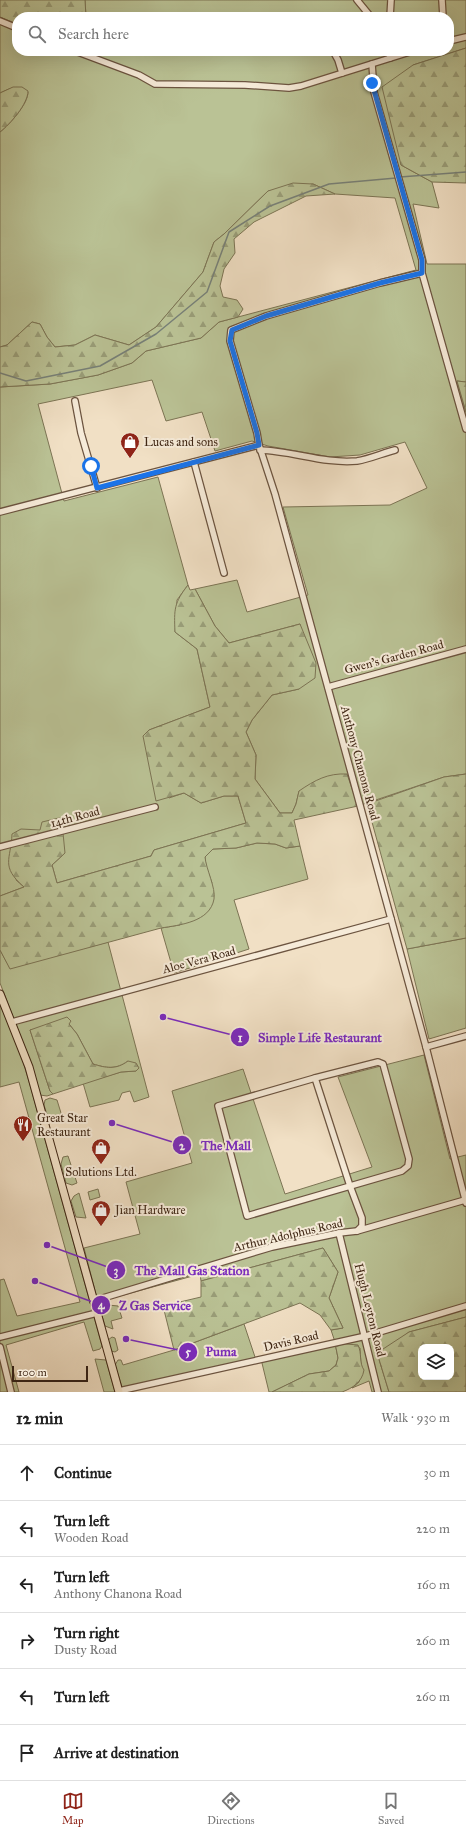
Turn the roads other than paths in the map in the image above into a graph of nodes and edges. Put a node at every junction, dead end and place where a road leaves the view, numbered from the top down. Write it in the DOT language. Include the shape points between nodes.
graph roads {
  1 [pos="357,0"];
  2 [pos="391,0"];
  3 [pos="442,0"];
  4 [pos="367,12"];
  5 [pos="390,12"];
  6 [pos="443,12"];
  7 [pos="0,21"];
  8 [pos="12,26"];
  9 [pos="466,37"];
  10 [pos="454,40"];
  11 [pos="88,56"];
  12 [pos="336,56"];
  13 [pos="397,56"];
  14 [pos="390,58"];
  15 [pos="372,64"];
  16 [pos="342,73"];
  17 [pos="422,273"];
  18 [pos="75,401"];
  19 [pos="466,429"];
  20 [pos="259,447"];
  21 [pos="395,450"];
  22 [pos="194,462"];
  23 [pos="97,488"];
  24 [pos="0,512"];
  25 [pos="224,572"];
  26 [pos="466,649"];
  27 [pos="328,687"];
  28 [pos="155,807"];
  29 [pos="0,847"];
  30 [pos="391,919"];
  31 [pos="0,994"];
  32 [pos="12,1022"];
  33 [pos="466,1036"];
  34 [pos="426,1047"];
  35 [pos="315,1078"];
  36 [pos="350,1186"];
  37 [pos="465,1202"];
  38 [pos="357,1231"];
  39 [pos="339,1233"];
  40 [pos="93,1301"];
  41 [pos="466,1306"];
  42 [pos="97,1313"];
  43 [pos="366,1336"];
  44 [pos="0,1337"];
  45 [pos="0,1347"];
  46 [pos="119,1391"];
  47 [pos="11,1392"];
  48 [pos="378,1392"];
  1 -- 4 [label="street"];
  2 -- 5 [label="street"];
  3 -- 6 [label="street"];
  7 -- 8 [label="street"];
  9 -- 10 [label="street"];
  11 -- 16 [label="street" via="155,84 289,88"];
  12 -- 16 [label="street"];
  13 -- 14 [label="street"];
  14 -- 15 [label="street"];
  15 -- 16 [label="street"];
  15 -- 17 [label="street" via="374,92 422,260"];
  17 -- 19 [label="street"];
  17 -- 20 [label="street, Anthony Chanona Road" via="374,284 266,316 232,330 230,341"];
  18 -- 23 [label="street" via="81,433"];
  20 -- 21 [label="street" via="331,461 368,459"];
  20 -- 22 [label="street"];
  20 -- 27 [label="street, Anthony Chanona Road" via="275,494"];
  22 -- 23 [label="street"];
  22 -- 25 [label="street"];
  23 -- 24 [label="street"];
  26 -- 27 [label="street, Gwen's Garden Road"];
  27 -- 30 [label="street, Anthony Chanona Road"];
  28 -- 29 [label="street, 14th Road"];
  30 -- 32 [label="street, Aloe Vera Road"];
  30 -- 34 [label="street, Anthony Chanona Road"];
  31 -- 32 [label="main road"];
  32 -- 40 [label="main road" via="29,1067"];
  33 -- 34 [label="street"];
  34 -- 37 [label="street, Anthony Chanona Road"];
  35 -- 36 [label="street"];
  35 -- 36 [label="street" via="378,1062 383,1064 409,1159 408,1166 402,1171"];
  35 -- 36 [label="street" via="218,1106 247,1216"];
  36 -- 38 [label="street" via="362,1218 362,1226"];
  37 -- 38 [label="street, Arthur Adolphus Road"];
  38 -- 39 [label="street, Arthur Adolphus Road"];
  39 -- 40 [label="street, Arthur Adolphus Road" via="272,1248"];
  39 -- 43 [label="street, Hugh Leyton Road"];
  40 -- 42 [label="main road"];
  41 -- 43 [label="street, Davis Road"];
  42 -- 44 [label="street"];
  42 -- 46 [label="main road"];
  43 -- 46 [label="street, Davis Road"];
  43 -- 48 [label="street, Hugh Leyton Road"];
  45 -- 47 [label="street"];
}
